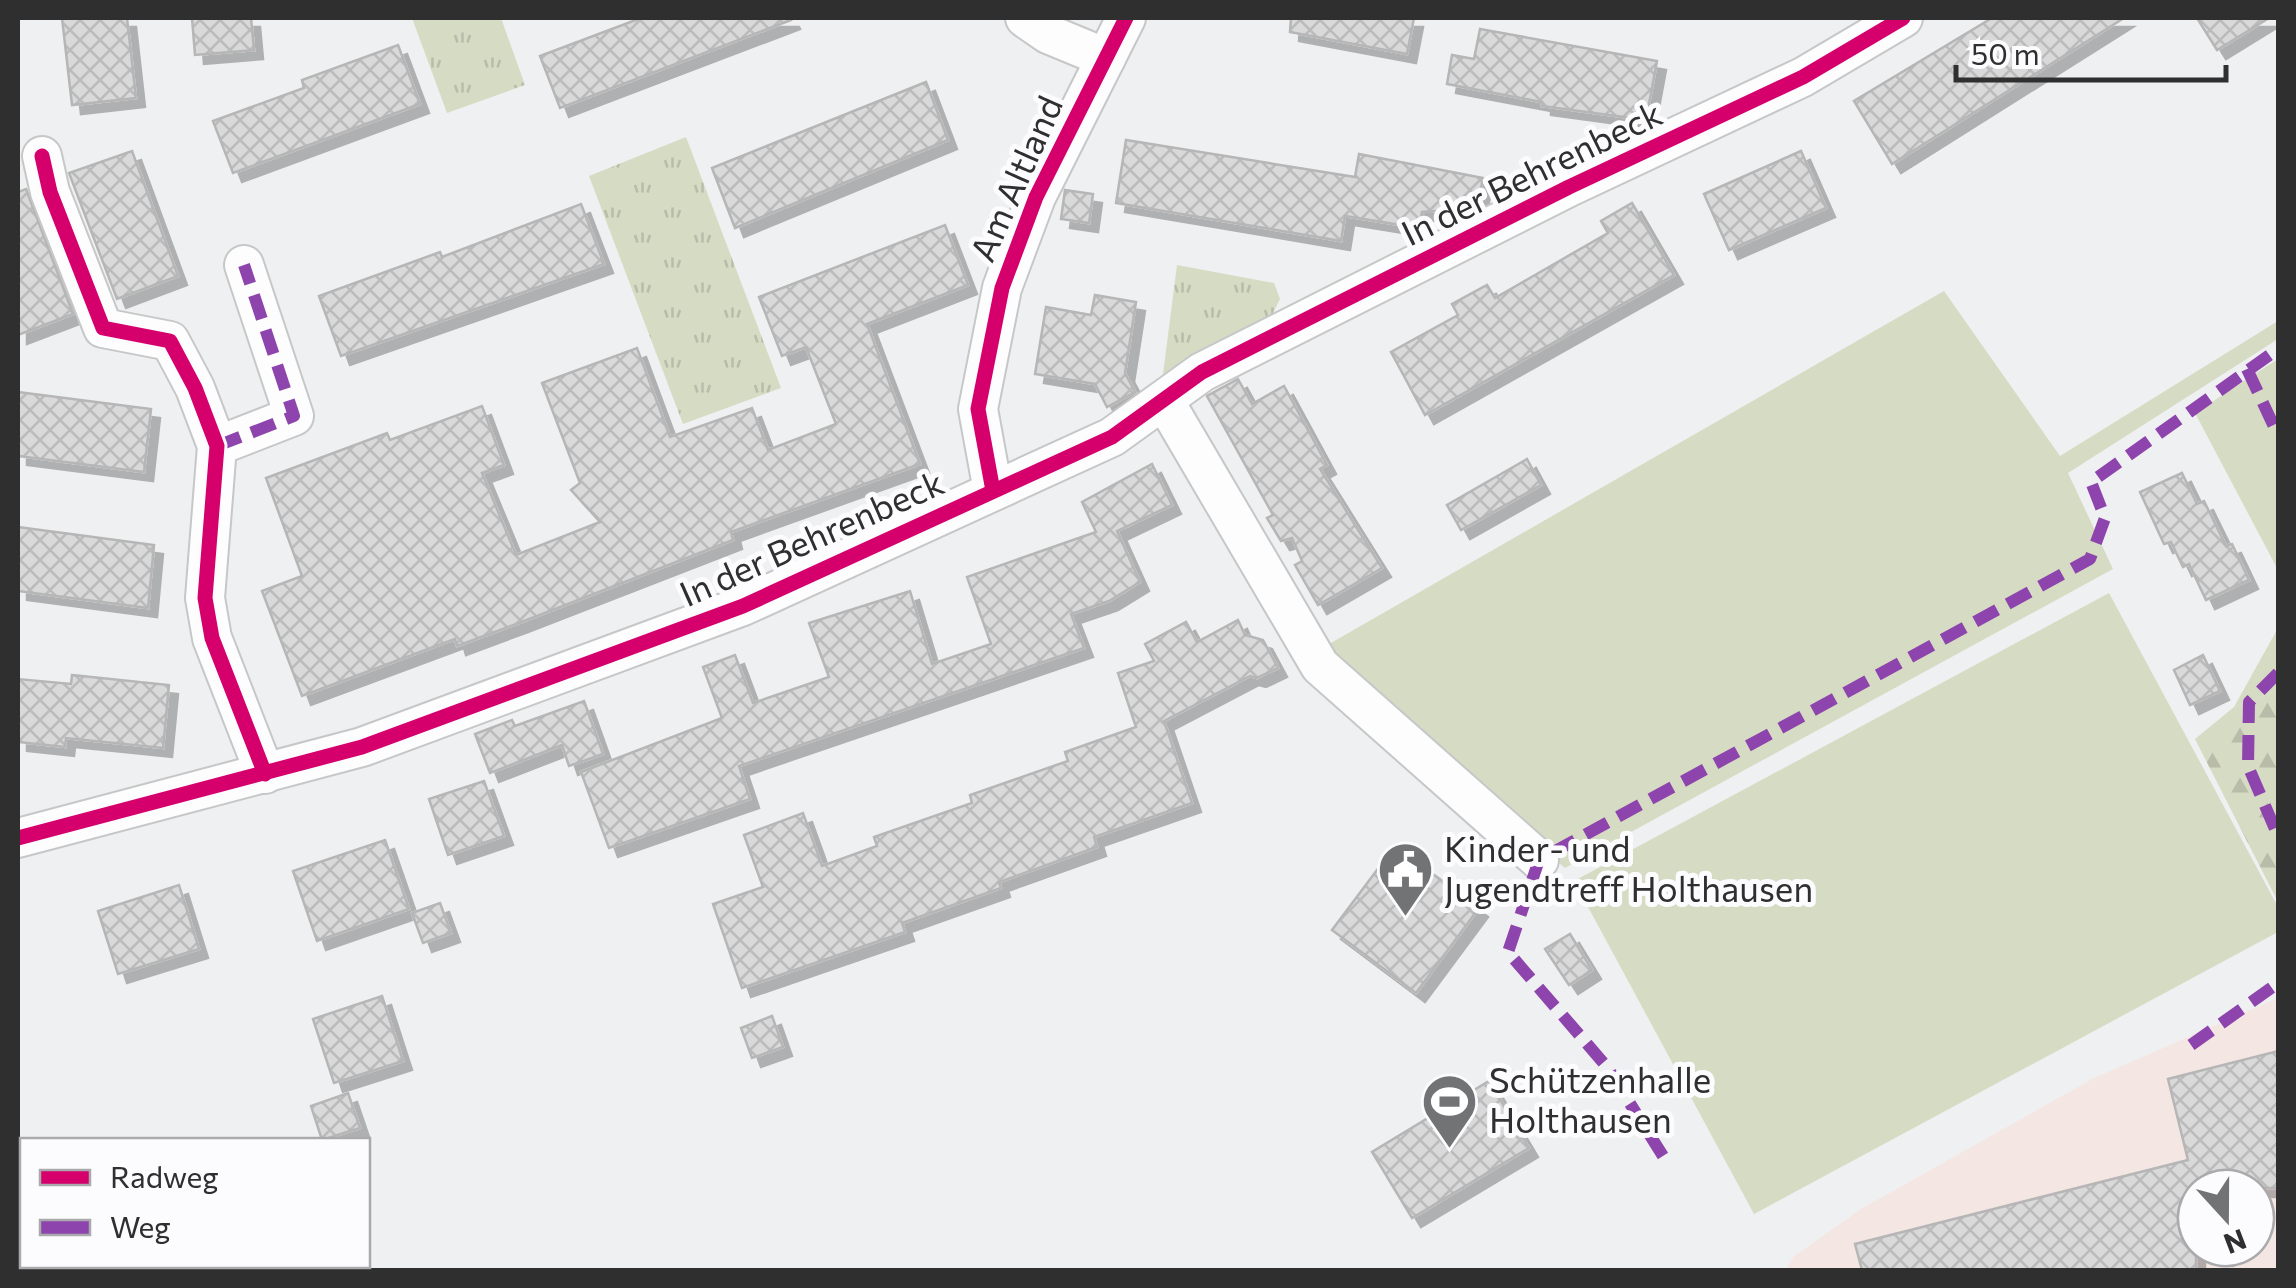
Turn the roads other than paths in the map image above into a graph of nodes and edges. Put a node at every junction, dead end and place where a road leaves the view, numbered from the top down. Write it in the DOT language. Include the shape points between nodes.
graph roads {
  1 [pos="1025,18"];
  2 [pos="1126,18"];
  3 [pos="1904,18"];
  4 [pos="1106,58"];
  5 [pos="42,156"];
  6 [pos="244,264"];
  7 [pos="1165,402"];
  8 [pos="217,446"];
  9 [pos="993,492"];
  10 [pos="265,774"];
  11 [pos="18,838"];
  12 [pos="1539,860"];
  1 -- 4 [label="street"];
  2 -- 4 [label="street, Am Altland"];
  3 -- 7 [label="street, In der Behrenbeck" via="1803,78 1202,372"];
  4 -- 9 [label="street, Am Altland" via="1036,197 1002,288 978,409"];
  5 -- 8 [label="street" via="104,328 170,341"];
  6 -- 8 [label="street" via="294,416"];
  7 -- 9 [label="street, In der Behrenbeck" via="1112,437"];
  7 -- 12 [label="street" via="1320,666"];
  8 -- 10 [label="street" via="205,598 212,638"];
  9 -- 10 [label="street, In der Behrenbeck" via="726,613 399,734"];
  10 -- 11 [label="street, In der Behrenbeck"];
}
